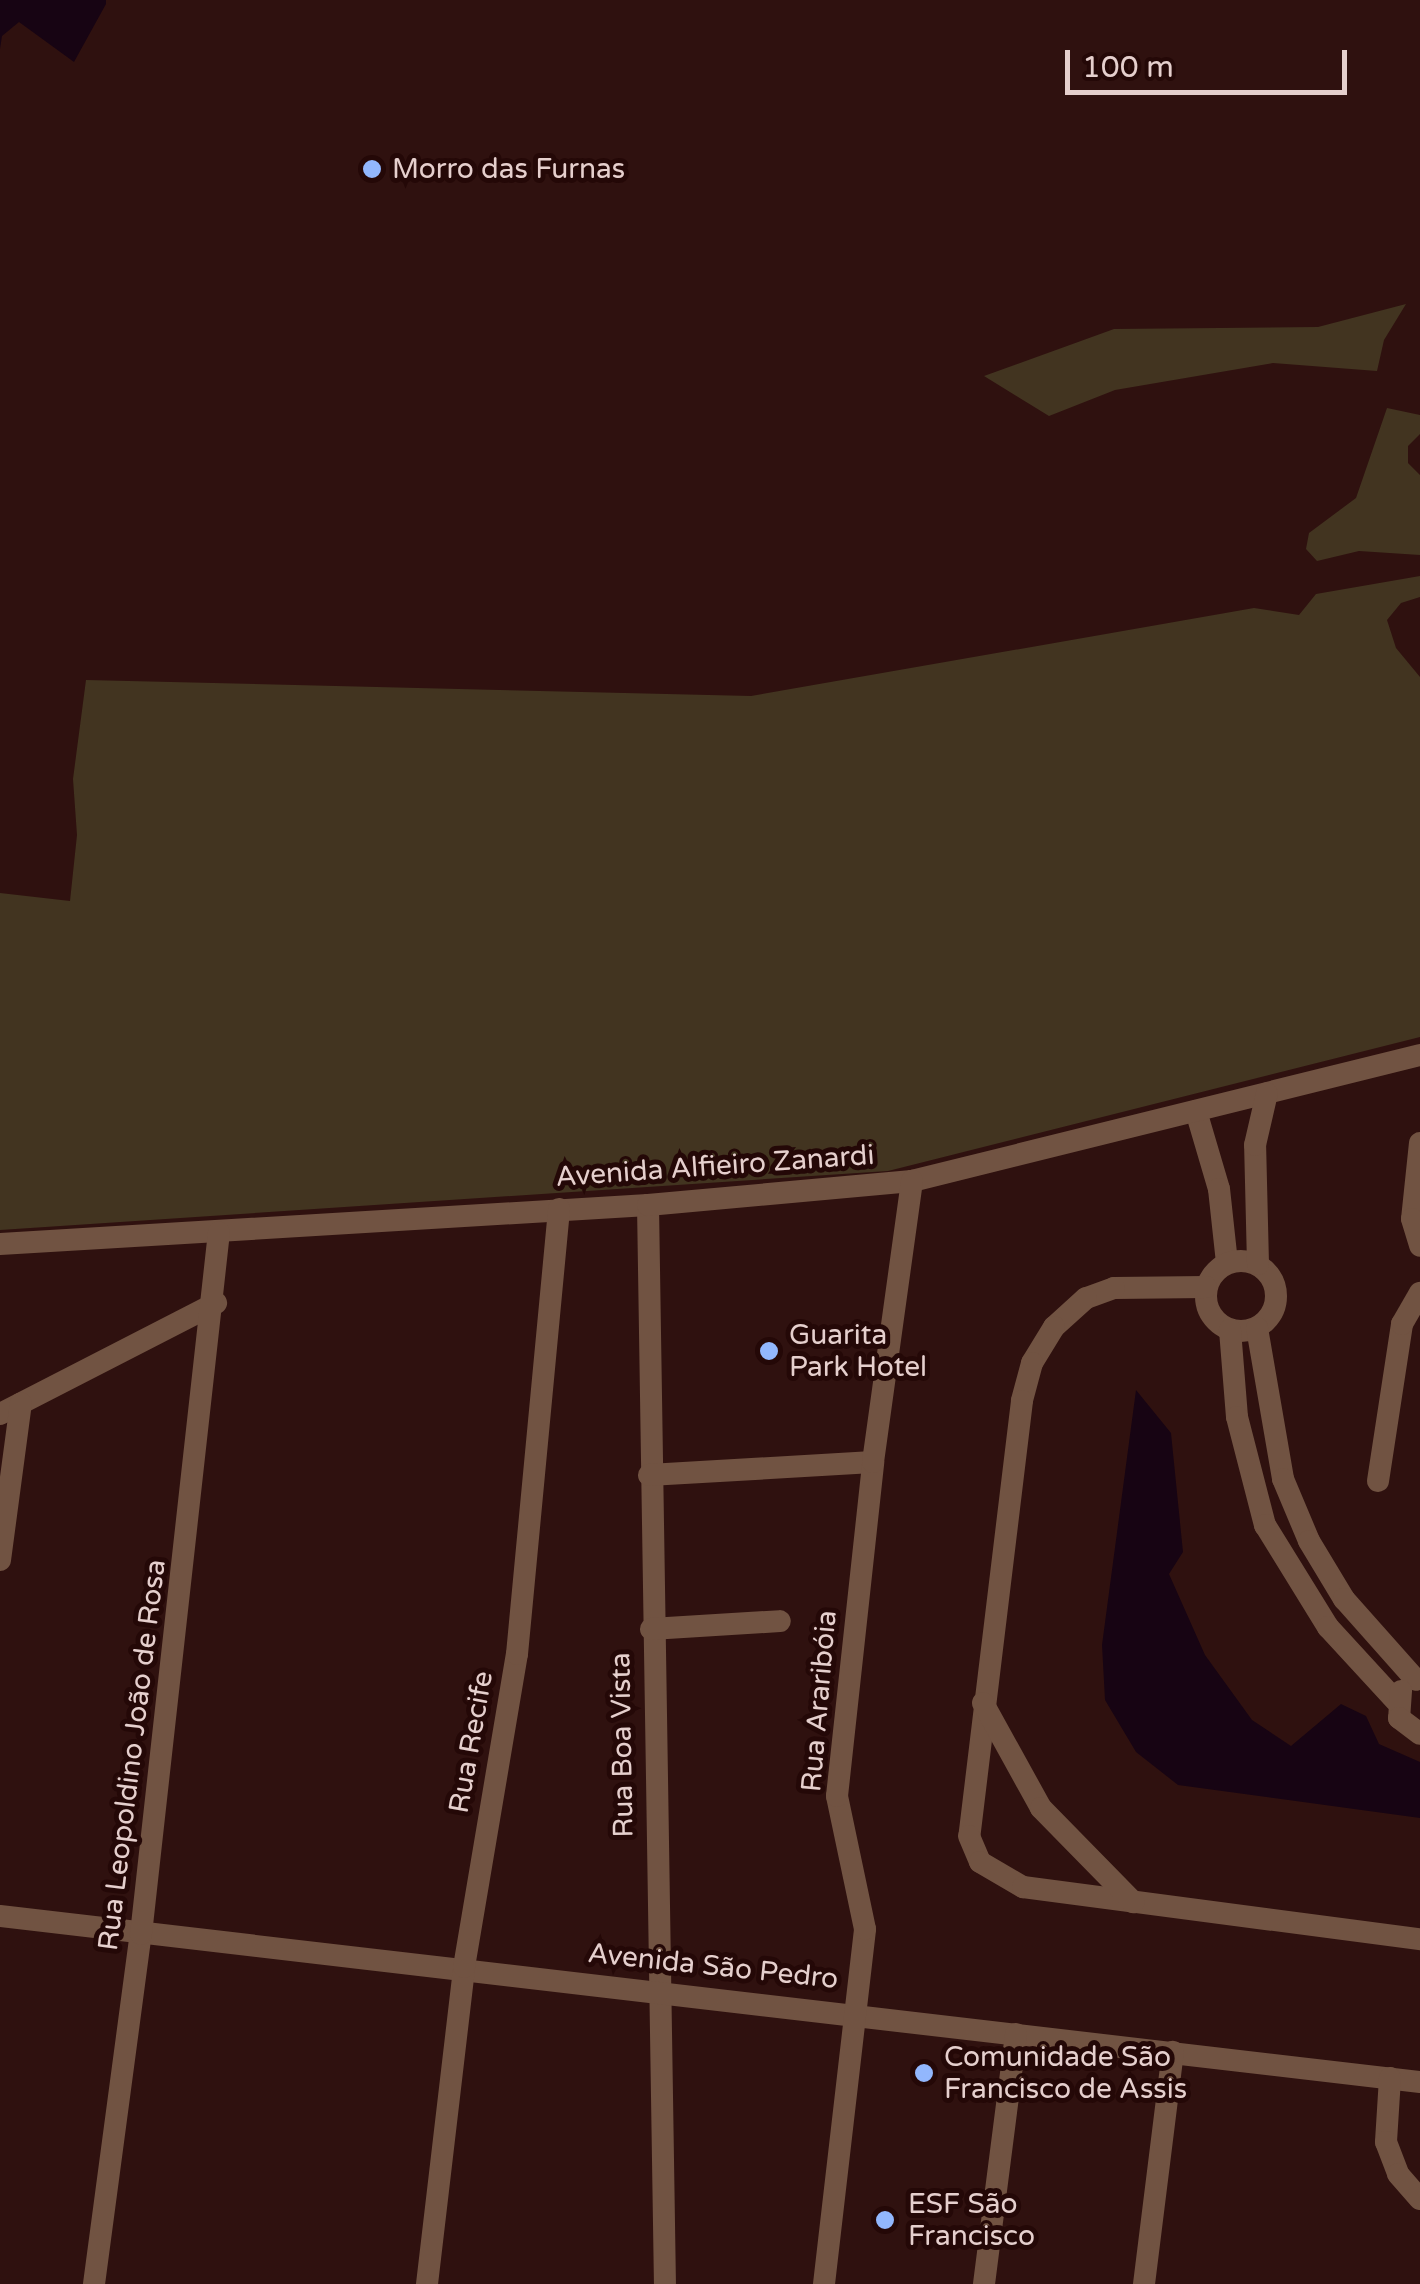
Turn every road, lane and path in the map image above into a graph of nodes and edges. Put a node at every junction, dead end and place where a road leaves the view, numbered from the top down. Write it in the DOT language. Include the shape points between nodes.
graph roads {
  1 [pos="1420,1055"];
  2 [pos="1267,1093"];
  3 [pos="1196,1111"];
  4 [pos="1420,1143"];
  5 [pos="912,1181"];
  6 [pos="648,1205"];
  7 [pos="559,1209"];
  8 [pos="219,1232"];
  9 [pos="0,1244"];
  10 [pos="1420,1246"];
  11 [pos="1227,1263"];
  12 [pos="1258,1264"];
  13 [pos="1206,1287"];
  14 [pos="1420,1293"];
  15 [pos="216,1304"];
  16 [pos="1257,1328"];
  17 [pos="1230,1330"];
  18 [pos="10,1408"];
  19 [pos="873,1462"];
  20 [pos="649,1475"];
  21 [pos="1378,1481"];
  22 [pos="0,1560"];
  23 [pos="780,1621"];
  24 [pos="651,1628"];
  25 [pos="1418,1680"];
  26 [pos="1396,1701"];
  27 [pos="983,1702"];
  28 [pos="1420,1734"];
  29 [pos="1134,1902"];
  30 [pos="0,1916"];
  31 [pos="141,1934"];
  32 [pos="1420,1940"];
  33 [pos="464,1967"];
  34 [pos="656,1994"];
  35 [pos="858,2011"];
  36 [pos="1016,2034"];
  37 [pos="1173,2052"];
  38 [pos="1390,2078"];
  39 [pos="1420,2082"];
  40 [pos="1420,2199"];
  41 [pos="94,2284"];
  42 [pos="427,2284"];
  43 [pos="665,2284"];
  44 [pos="824,2284"];
  45 [pos="984,2284"];
  46 [pos="1144,2284"];
  1 -- 2 [label="street, Avenida Alfieiro Zanardi"];
  2 -- 3 [label="street, Avenida Alfieiro Zanardi"];
  2 -- 12 [label="street" via="1255,1146"];
  3 -- 5 [label="street, Avenida Alfieiro Zanardi"];
  3 -- 11 [label="street" via="1219,1189"];
  4 -- 10 [label="street" via="1412,1220"];
  5 -- 6 [label="street, Avenida Alfieiro Zanardi"];
  5 -- 19 [label="street, Rua Araribóia"];
  6 -- 7 [label="street, Avenida Alfieiro Zanardi"];
  6 -- 20 [label="street, Rua Boa Vista"];
  7 -- 8 [label="street, Avenida Alfieiro Zanardi"];
  7 -- 33 [label="street, Rua Recife" via="517,1654"];
  8 -- 9 [label="street, Avenida Alfieiro Zanardi"];
  8 -- 15 [label="street, Rua Leopoldino João de Rosa"];
  11 -- 12 [label="street"];
  11 -- 13 [label="street"];
  12 -- 16 [label="street" via="1276,1291 1273,1312"];
  13 -- 17 [label="street" via="1208,1308"];
  13 -- 27 [label="street" via="1114,1288 1086,1298 1054,1326 1032,1363"];
  14 -- 21 [label="street" via="1402,1324"];
  15 -- 18 [label="street"];
  15 -- 31 [label="street, Rua Leopoldino João de Rosa"];
  16 -- 17 [label="street"];
  16 -- 25 [label="street" via="1283,1479 1309,1541 1344,1599"];
  17 -- 26 [label="street" via="1237,1417 1265,1525 1328,1628"];
  18 -- 22 [label="street"];
  19 -- 20 [label="street"];
  19 -- 35 [label="street, Rua Araribóia" via="837,1796 862,1895"];
  20 -- 24 [label="street, Rua Boa Vista"];
  23 -- 24 [label="street"];
  24 -- 34 [label="street, Rua Boa Vista"];
  25 -- 26 [label="street"];
  26 -- 28 [label="street" via="1404,1726"];
  27 -- 29 [label="street" via="1041,1808"];
  27 -- 29 [label="street" via="969,1806 969,1836 980,1862 1023,1887"];
  29 -- 32 [label="street"];
  30 -- 31 [label="street, Avenida São Pedro"];
  31 -- 33 [label="street, Avenida São Pedro"];
  31 -- 41 [label="street, Rua Leopoldino João de Rosa"];
  33 -- 34 [label="street, Avenida São Pedro"];
  33 -- 42 [label="street, Rua Recife"];
  34 -- 35 [label="street, Avenida São Pedro"];
  34 -- 43 [label="street, Rua Boa Vista"];
  35 -- 36 [label="street, Avenida São Pedro"];
  35 -- 44 [label="street, Rua Araribóia"];
  36 -- 37 [label="street, Avenida São Pedro"];
  36 -- 45 [label="street"];
  37 -- 38 [label="street, Avenida São Pedro"];
  37 -- 46 [label="street"];
  38 -- 39 [label="street, Avenida São Pedro"];
  38 -- 40 [label="street" via="1386,2142 1398,2174"];
}
